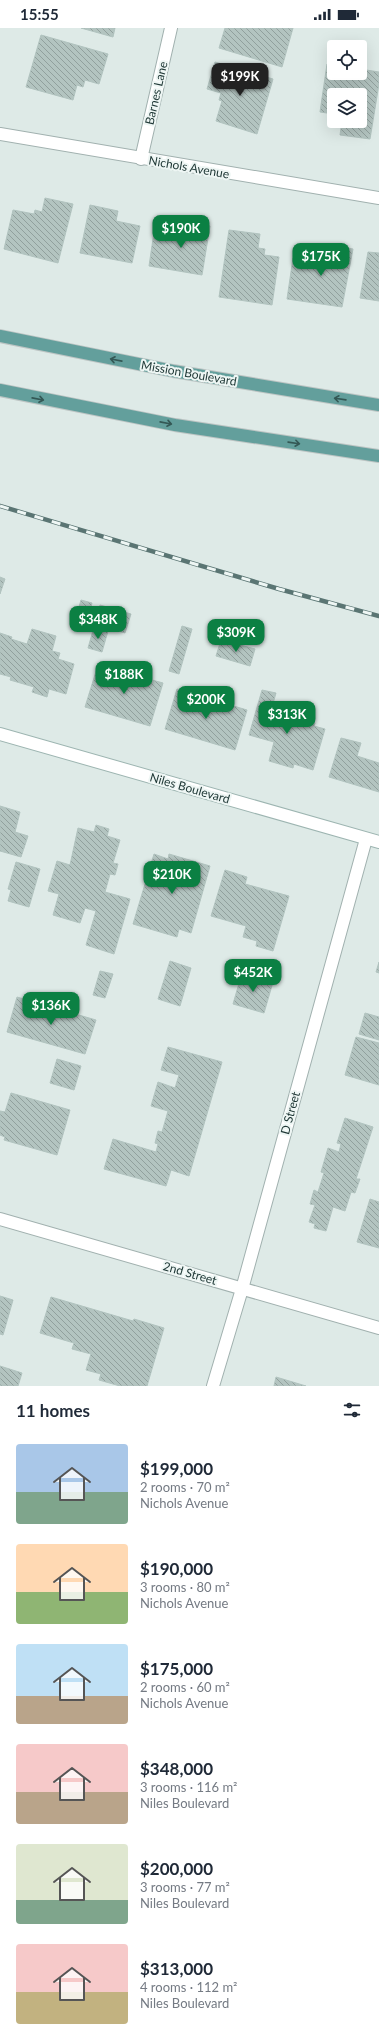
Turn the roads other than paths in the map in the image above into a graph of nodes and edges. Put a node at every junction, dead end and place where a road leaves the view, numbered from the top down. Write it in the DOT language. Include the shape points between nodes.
graph roads {
  1 [pos="171,28"];
  2 [pos="0,134"];
  3 [pos="141,158"];
  4 [pos="379,198"];
  5 [pos="0,336"];
  6 [pos="0,390"];
  7 [pos="379,405"];
  8 [pos="379,456"];
  9 [pos="0,734"];
  10 [pos="366,839"];
  11 [pos="379,842"];
  12 [pos="0,1219"];
  13 [pos="242,1289"];
  14 [pos="379,1328"];
  15 [pos="213,1386"];
  1 -- 3 [label="street, Barnes Lane"];
  2 -- 3 [label="street, Nichols Avenue"];
  3 -- 4 [label="street, Nichols Avenue"];
  7 -- 5 [label="main road, Mission Boulevard, one-way" via="173,371"];
  6 -- 8 [label="main road, one-way" via="175,425"];
  9 -- 10 [label="street, Niles Boulevard"];
  10 -- 11 [label="street, Niles Boulevard"];
  10 -- 13 [label="street, D Street"];
  12 -- 13 [label="street, 2nd Street"];
  13 -- 14 [label="street, 2nd Street"];
  13 -- 15 [label="street, D Street"];
}
